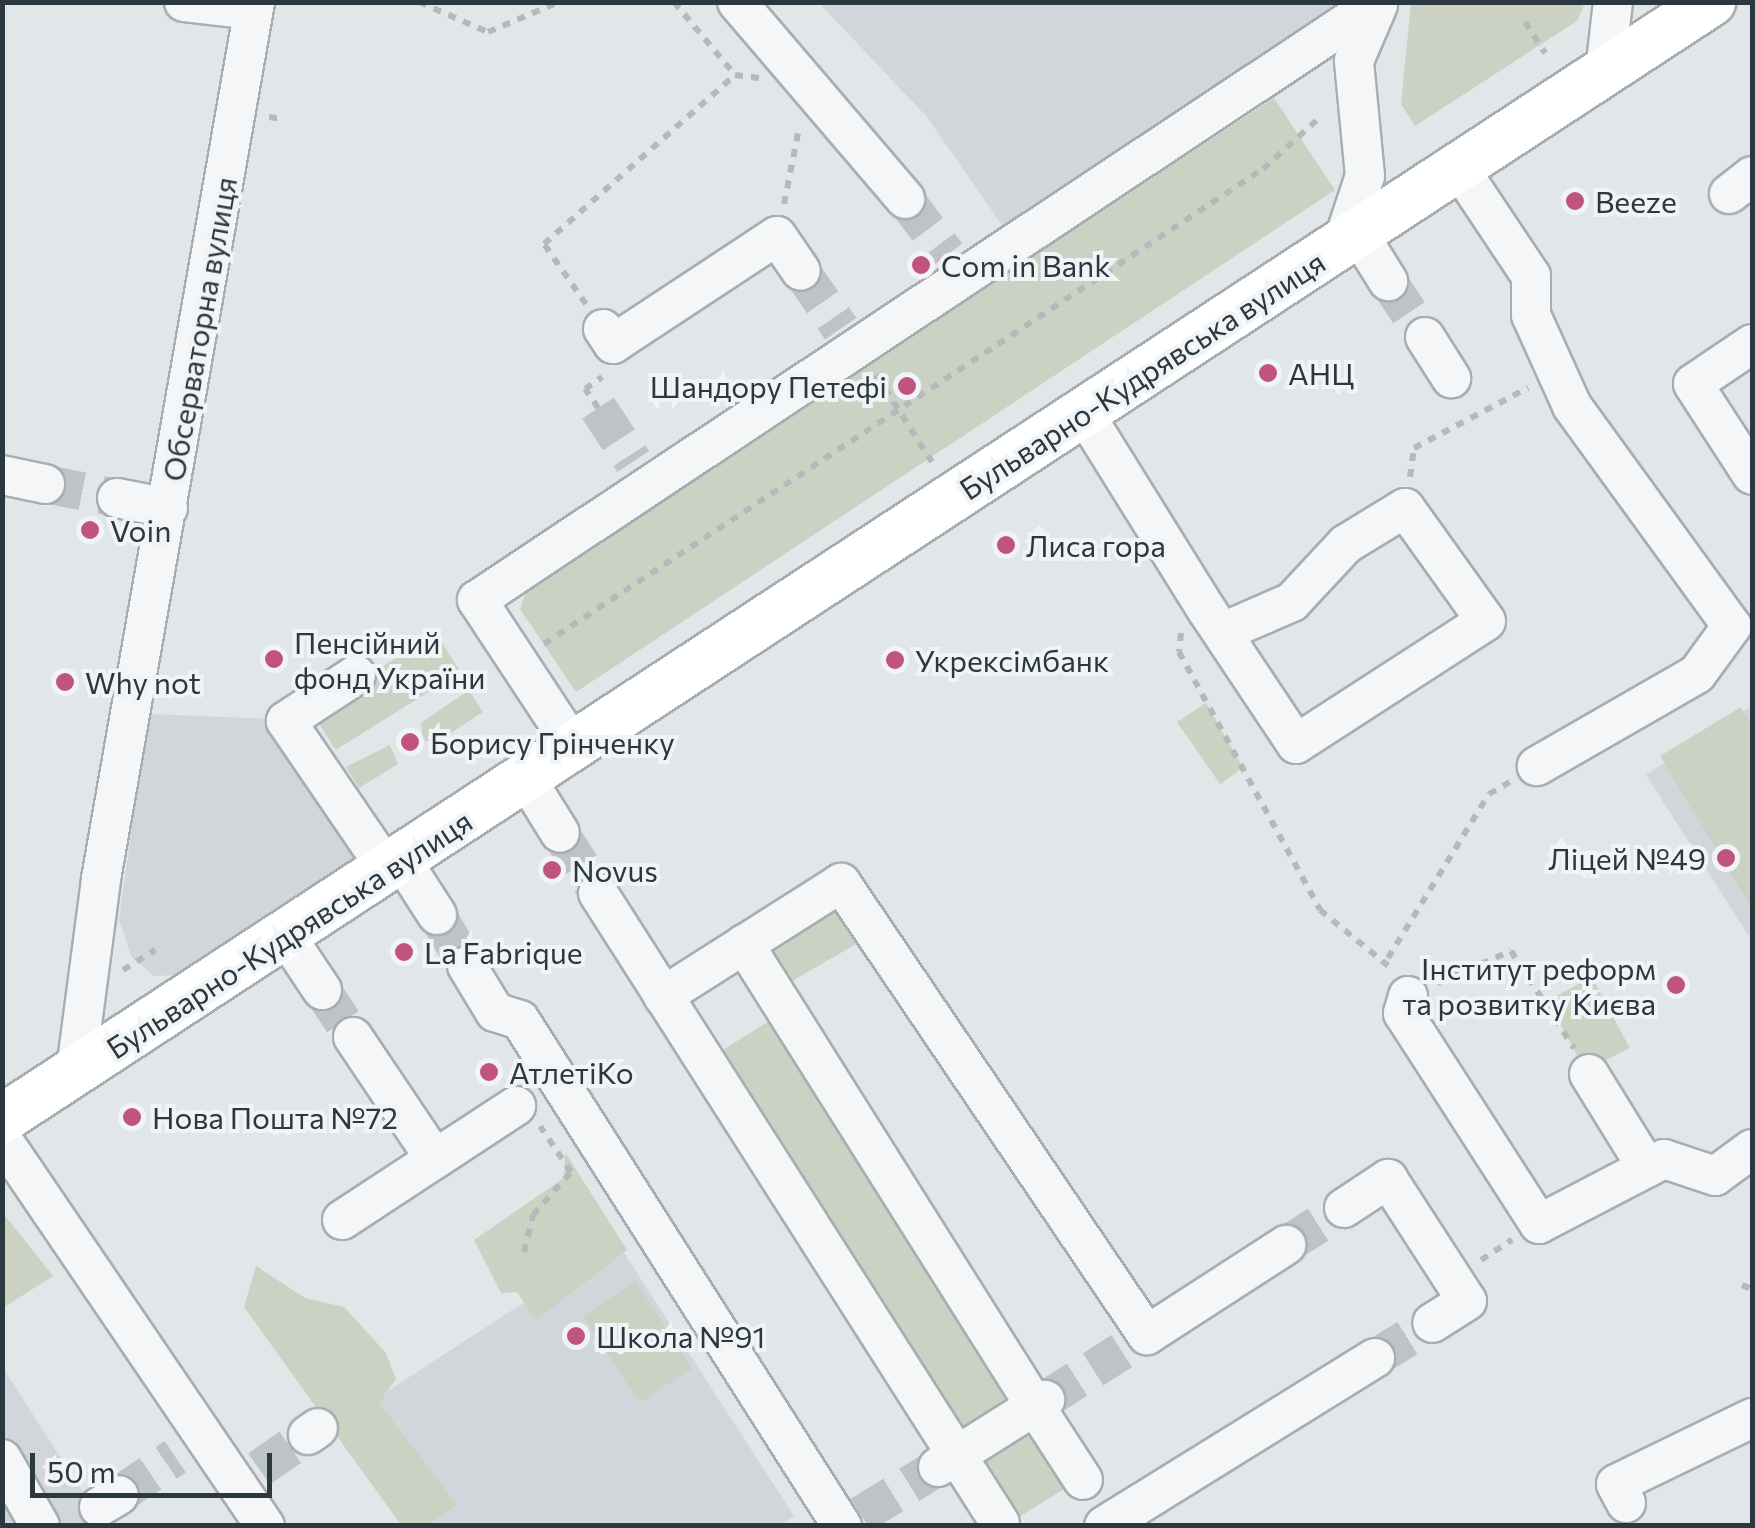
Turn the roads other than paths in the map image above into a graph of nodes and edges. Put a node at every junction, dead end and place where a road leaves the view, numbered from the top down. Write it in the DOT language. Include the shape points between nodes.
graph roads {
  1 [pos="184,2"];
  2 [pos="738,2"];
  3 [pos="1379,2"];
  4 [pos="1613,2"];
  5 [pos="1711,2"];
  6 [pos="254,6"];
  7 [pos="1606,71"];
  8 [pos="1459,168"];
  9 [pos="905,199"];
  10 [pos="1350,238"];
  11 [pos="801,270"];
  12 [pos="1388,282"];
  13 [pos="603,329"];
  14 [pos="1425,337"];
  15 [pos="1752,344"];
  16 [pos="1451,378"];
  17 [pos="1084,413"];
  18 [pos="1752,475"];
  19 [pos="2,476"];
  20 [pos="45,484"];
  21 [pos="117,498"];
  22 [pos="168,508"];
  23 [pos="1224,632"];
  24 [pos="356,676"];
  25 [pos="574,748"];
  26 [pos="1537,766"];
  27 [pos="527,780"];
  28 [pos="560,833"];
  29 [pos="396,867"];
  30 [pos="598,893"];
  31 [pos="437,916"];
  32 [pos="286,936"];
  33 [pos="744,944"];
  34 [pos="468,966"];
  35 [pos="322,990"];
  36 [pos="663,996"];
  37 [pos="1408,996"];
  38 [pos="353,1038"];
  39 [pos="76,1070"];
  40 [pos="1589,1074"];
  41 [pos="516,1106"];
  42 [pos="2,1120"];
  43 [pos="2,1140"];
  44 [pos="1752,1149"];
  45 [pos="434,1159"];
  46 [pos="1647,1168"];
  47 [pos="1344,1208"];
  48 [pos="342,1220"];
  49 [pos="1286,1246"];
  50 [pos="1432,1323"];
  51 [pos="1375,1358"];
  52 [pos="1040,1403"];
  53 [pos="1752,1418"];
  54 [pos="2,1459"];
  55 [pos="947,1461"];
  56 [pos="1083,1480"];
  57 [pos="1626,1503"];
  58 [pos="849,1522"];
  59 [pos="1000,1524"];
  60 [pos="40,1526"];
  61 [pos="264,1526"];
  62 [pos="1104,1526"];
  1 -- 6 [label="street"];
  2 -- 9 [label="street"];
  3 -- 10 [label="street" via="1360,28 1354,62 1364,176"];
  3 -- 25 [label="street" via="956,266 854,346 641,473 477,600"];
  4 -- 7 [label="street"];
  5 -- 7 [label="main road, Бульварно-Кудрявська вулиця"];
  6 -- 22 [label="street, Обсерваторна вулиця"];
  7 -- 8 [label="main road, Бульварно-Кудрявська вулиця"];
  8 -- 10 [label="main road, Бульварно-Кудрявська вулиця"];
  8 -- 26 [label="street" via="1532,276 1532,315 1572,406 1732,626 1697,674"];
  10 -- 12 [label="street"];
  10 -- 17 [label="main road, Бульварно-Кудрявська вулиця"];
  11 -- 13 [label="street" via="778,236 613,344"];
  14 -- 16 [label="street"];
  15 -- 18 [label="street" via="1693,384"];
  17 -- 23 [label="street"];
  17 -- 25 [label="main road, Бульварно-Кудрявська вулиця"];
  19 -- 20 [label="street"];
  21 -- 22 [label="street"];
  22 -- 39 [label="street, Обсерваторна вулиця"];
  23 -- 23 [label="street" via="1296,744 1486,621 1405,508 1346,544 1292,602"];
  24 -- 29 [label="street" via="286,722"];
  25 -- 27 [label="main road, Бульварно-Кудрявська вулиця"];
  27 -- 28 [label="street"];
  27 -- 29 [label="main road, Бульварно-Кудрявська вулиця"];
  29 -- 31 [label="street"];
  29 -- 32 [label="main road, Бульварно-Кудрявська вулиця"];
  30 -- 36 [label="street"];
  32 -- 35 [label="street"];
  32 -- 39 [label="main road, Бульварно-Кудрявська вулиця"];
  33 -- 36 [label="street"];
  33 -- 49 [label="street" via="842,884 1135,1343"];
  33 -- 52 [label="street"];
  34 -- 58 [label="street" via="495,1012 520,1020"];
  36 -- 55 [label="street"];
  37 -- 46 [label="street" via="1403,1013 1539,1224"];
  38 -- 45 [label="street"];
  39 -- 42 [label="main road, Бульварно-Кудрявська вулиця"];
  40 -- 46 [label="street"];
  41 -- 45 [label="street"];
  43 -- 61 [label="street" via="190,1447 248,1477"];
  44 -- 46 [label="street" via="1715,1176 1664,1159"];
  45 -- 48 [label="street"];
  47 -- 50 [label="street" via="1388,1179 1467,1301"];
  51 -- 62 [label="street"];
  52 -- 55 [label="street"];
  52 -- 56 [label="street"];
  53 -- 57 [label="street" via="1616,1484"];
  54 -- 60 [label="street"];
  55 -- 59 [label="street"];
}
